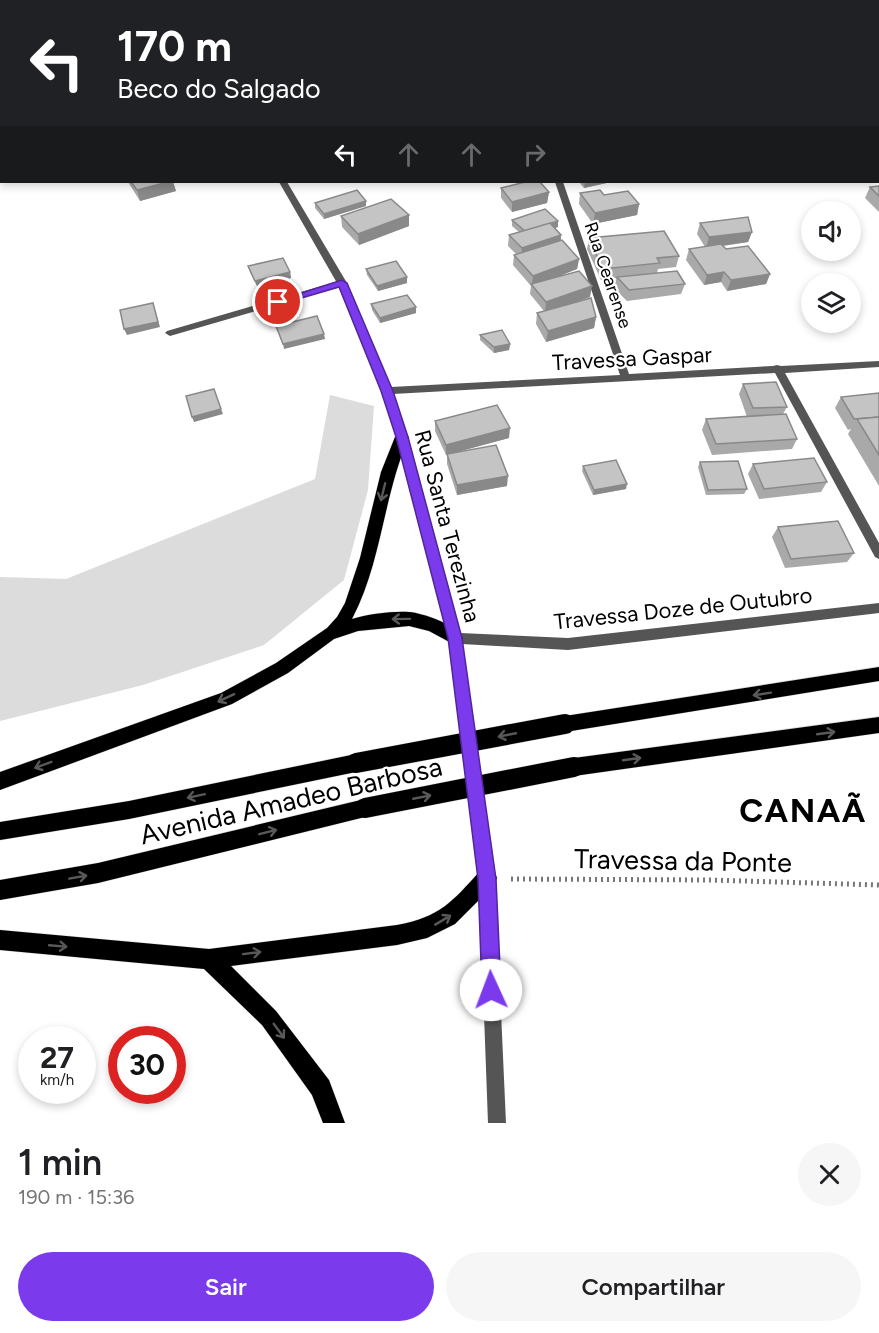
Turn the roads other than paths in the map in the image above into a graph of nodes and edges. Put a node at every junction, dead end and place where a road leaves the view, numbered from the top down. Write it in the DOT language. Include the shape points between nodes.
graph roads {
  1 [pos="285,183"];
  2 [pos="559,183"];
  3 [pos="342,283"];
  4 [pos="170,333"];
  5 [pos="879,364"];
  6 [pos="777,368"];
  7 [pos="626,379"];
  8 [pos="387,391"];
  9 [pos="402,437"];
  10 [pos="879,554"];
  11 [pos="879,608"];
  12 [pos="329,634"];
  13 [pos="455,638"];
  14 [pos="879,674"];
  15 [pos="870,726"];
  16 [pos="0,781"];
  17 [pos="0,831"];
  18 [pos="487,879"];
  19 [pos="0,890"];
  20 [pos="0,940"];
  21 [pos="209,959"];
  22 [pos="334,1123"];
  23 [pos="497,1123"];
  1 -- 3 [label="street, Rua Santa Terezinha"];
  2 -- 7 [label="street, Rua Cearense"];
  3 -- 4 [label="street"];
  3 -- 8 [label="street, Rua Santa Terezinha"];
  5 -- 6 [label="street, Travessa Gaspar"];
  6 -- 7 [label="street, Travessa Gaspar"];
  6 -- 10 [label="street"];
  7 -- 8 [label="street, Travessa Gaspar"];
  8 -- 9 [label="street, Rua Santa Terezinha"];
  9 -- 12 [label="main road, one-way" via="388,471 374,535 350,608"];
  9 -- 13 [label="street, Rua Santa Terezinha"];
  11 -- 13 [label="street, Travessa Doze de Outubro" via="568,644"];
  13 -- 12 [label="main road, one-way" via="433,625 409,619 358,624"];
  12 -- 16 [label="main road, one-way" via="282,668 226,699"];
  13 -- 18 [label="street, Rua Santa Terezinha"];
  14 -- 17 [label="main road, Avenida Amadeo Barbosa, one-way, bridge" via="565,724 129,810"];
  19 -- 15 [label="main road, Avenida Amadeo Barbosa, one-way, bridge" via="98,873 364,808 574,767"];
  21 -- 18 [label="main road, one-way" via="427,930 454,914"];
  18 -- 23 [label="street, Rua Santa Terezinha"];
  20 -- 21 [label="main road, one-way"];
  21 -- 22 [label="main road, one-way" via="269,1018 321,1089"];
}
